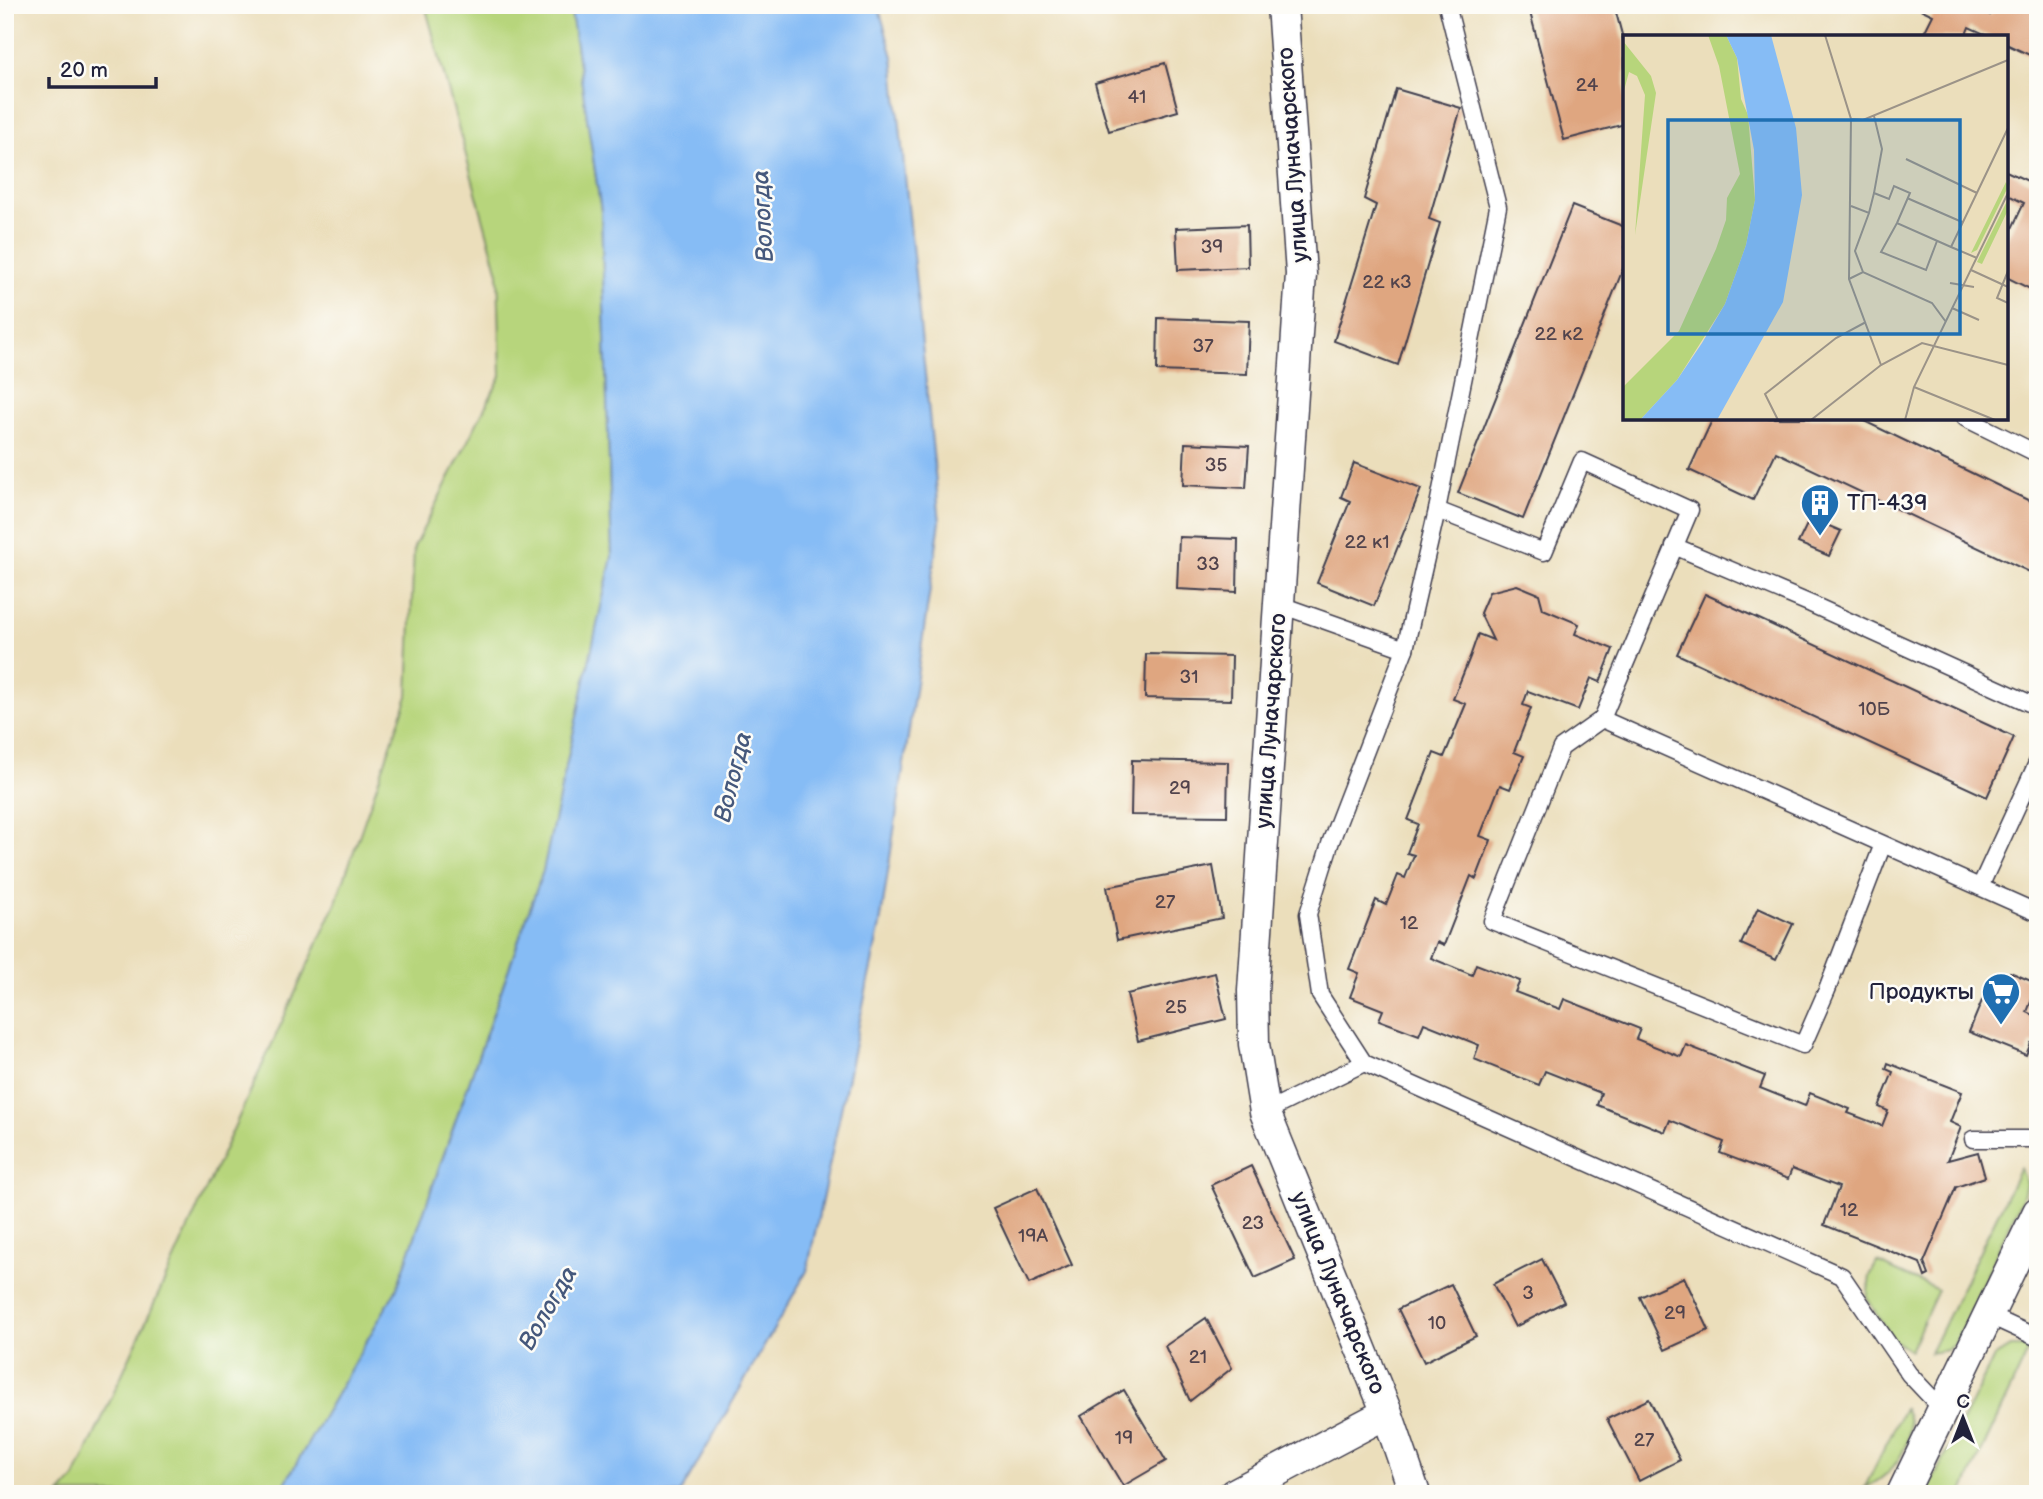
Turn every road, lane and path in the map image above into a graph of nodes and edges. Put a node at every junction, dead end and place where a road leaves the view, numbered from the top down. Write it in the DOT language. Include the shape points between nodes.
graph roads {
  1 [pos="1282,5"];
  2 [pos="1447,5"];
  3 [pos="1969,420"];
  4 [pos="2038,454"];
  5 [pos="1437,510"];
  6 [pos="1674,546"];
  7 [pos="1278,604"];
  8 [pos="1405,649"];
  9 [pos="2038,706"];
  10 [pos="1602,719"];
  11 [pos="2038,761"];
  12 [pos="1883,844"];
  13 [pos="1980,887"];
  14 [pos="2038,913"];
  15 [pos="1364,1063"];
  16 [pos="1265,1112"];
  17 [pos="1973,1139"];
  18 [pos="2038,1139"];
  19 [pos="2038,1212"];
  20 [pos="1988,1315"];
  21 [pos="2038,1338"];
  22 [pos="1943,1410"];
  23 [pos="1387,1413"];
  24 [pos="1234,1494"];
  25 [pos="1415,1494"];
  26 [pos="1902,1494"];
  1 -- 7 [label="street, улица Луначарского" via="1301,274"];
  2 -- 5 [label="lane" via="1498,207"];
  3 -- 4 [label="lane"];
  5 -- 6 [label="lane" via="1544,552 1582,461 1690,510"];
  5 -- 8 [label="lane"];
  6 -- 9 [label="lane"];
  6 -- 10 [label="lane"];
  7 -- 8 [label="lane"];
  7 -- 16 [label="street, улица Луначарского" via="1253,991 1254,1044"];
  8 -- 15 [label="lane" via="1308,914 1320,995"];
  10 -- 12 [label="lane"];
  10 -- 12 [label="lane" via="1561,748 1492,921 1803,1045"];
  11 -- 13 [label="lane"];
  12 -- 13 [label="lane"];
  13 -- 14 [label="lane"];
  15 -- 16 [label="lane"];
  15 -- 22 [label="lane" via="1842,1276 1909,1374"];
  16 -- 23 [label="street, улица Луначарского"];
  17 -- 18 [label="lane"];
  19 -- 20 [label="street"];
  20 -- 21 [label="lane"];
  20 -- 22 [label="street"];
  22 -- 26 [label="street"];
  23 -- 24 [label="street, улица Луначарского"];
  23 -- 25 [label="street, улица Луначарского"];
}
